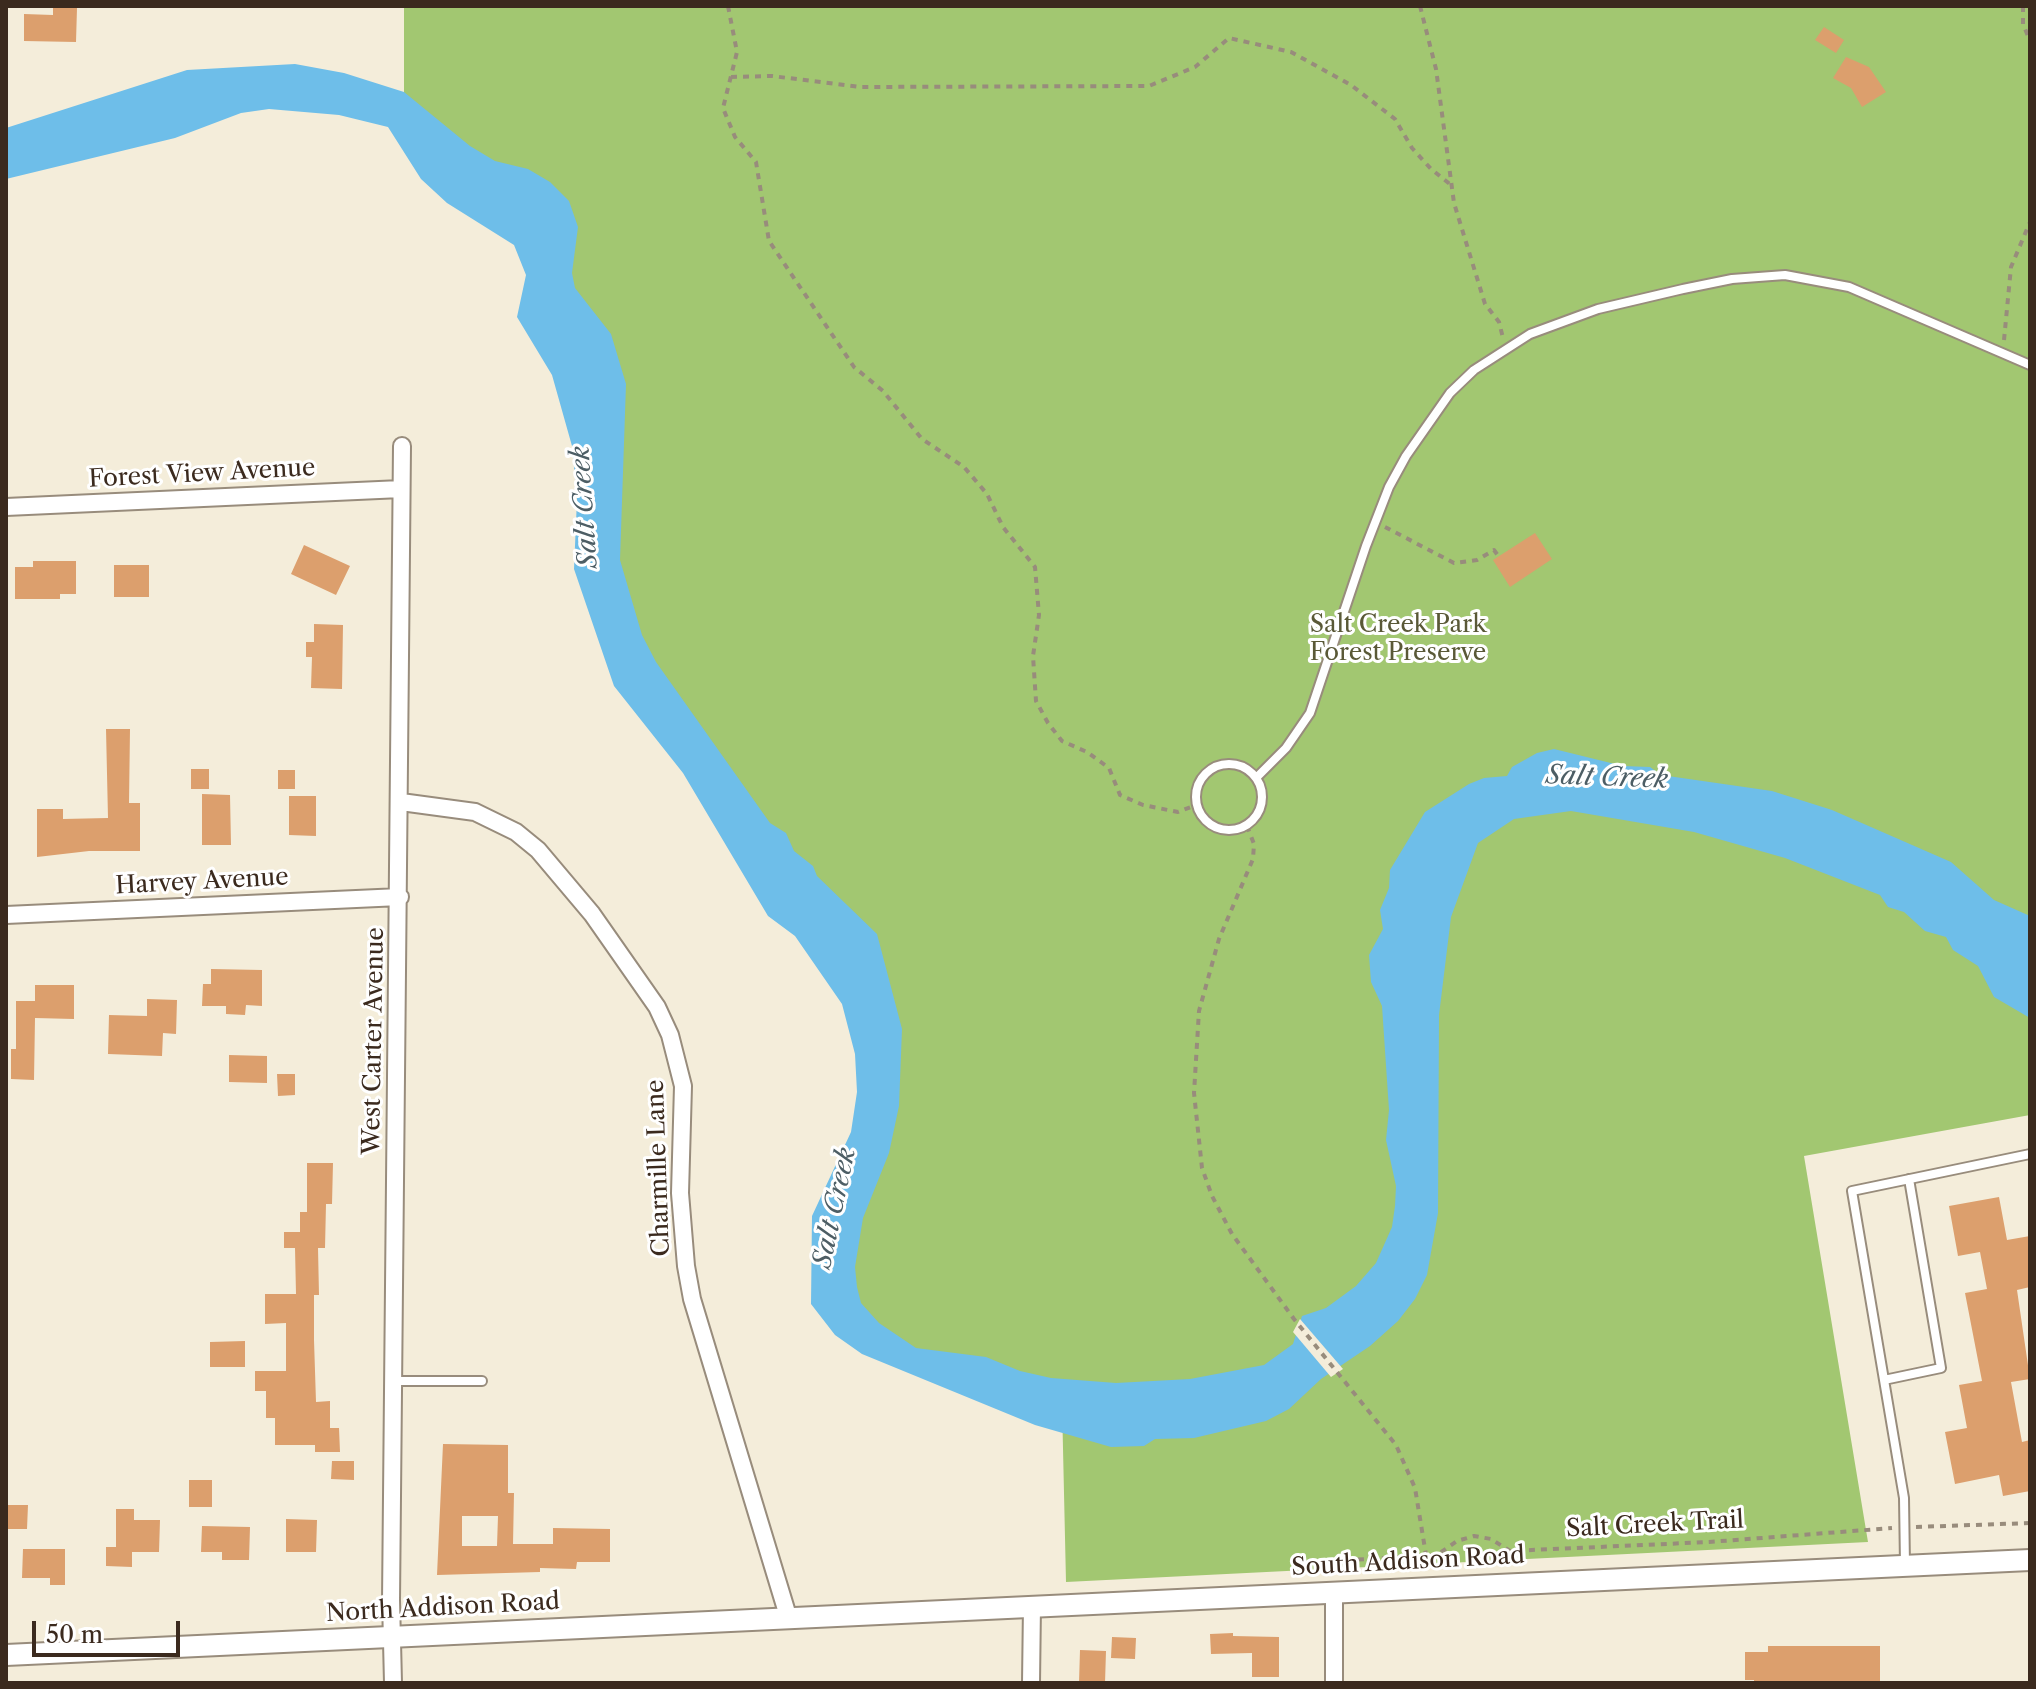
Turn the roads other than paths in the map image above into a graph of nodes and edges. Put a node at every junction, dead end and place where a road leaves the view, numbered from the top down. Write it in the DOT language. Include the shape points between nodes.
graph roads {
  1 [pos="2030,365"];
  2 [pos="402,446"];
  3 [pos="401,489"];
  4 [pos="6,507"];
  5 [pos="1257,777"];
  6 [pos="401,802"];
  7 [pos="400,897"];
  8 [pos="6,915"];
  9 [pos="2030,1154"];
  10 [pos="1909,1179"];
  11 [pos="1884,1380"];
  12 [pos="393,1381"];
  13 [pos="482,1381"];
  14 [pos="2030,1560"];
  15 [pos="1905,1565"];
  16 [pos="1334,1591"];
  17 [pos="1032,1605"];
  18 [pos="788,1616"];
  19 [pos="392,1637"];
  20 [pos="6,1655"];
  21 [pos="393,1683"];
  22 [pos="1031,1683"];
  23 [pos="1334,1683"];
  1 -- 5 [label="lane" via="1849,287 1785,275 1720,282 1598,309 1506,347 1450,393 1406,456 1376,521 1310,713"];
  2 -- 3 [label="street, West Carter Avenue"];
  3 -- 4 [label="street, Forest View Avenue"];
  3 -- 6 [label="street, West Carter Avenue"];
  5 -- 5 [label="lane" via="1261,809 1247,826 1212,826 1196,805 1196,782 1216,768 1245,768"];
  6 -- 7 [label="street, West Carter Avenue"];
  6 -- 18 [label="street, Charmille Lane" via="475,812 516,832 592,914 657,1007 683,1086 681,1218 692,1299"];
  7 -- 8 [label="street, Harvey Avenue"];
  7 -- 12 [label="street, West Carter Avenue"];
  9 -- 10 [label="lane"];
  10 -- 11 [label="lane" via="1941,1368"];
  10 -- 11 [label="lane" via="1852,1191"];
  11 -- 15 [label="lane" via="1904,1498"];
  12 -- 13 [label="lane"];
  12 -- 19 [label="street, West Carter Avenue"];
  14 -- 15 [label="street, South Addison Road"];
  15 -- 16 [label="street, South Addison Road"];
  16 -- 17 [label="street, South Addison Road"];
  16 -- 23 [label="street"];
  17 -- 18 [label="street, South Addison Road"];
  17 -- 22 [label="street"];
  18 -- 19 [label="street, North Addison Road"];
  19 -- 20 [label="street, North Addison Road"];
  19 -- 21 [label="street, West Carter Avenue"];
}
